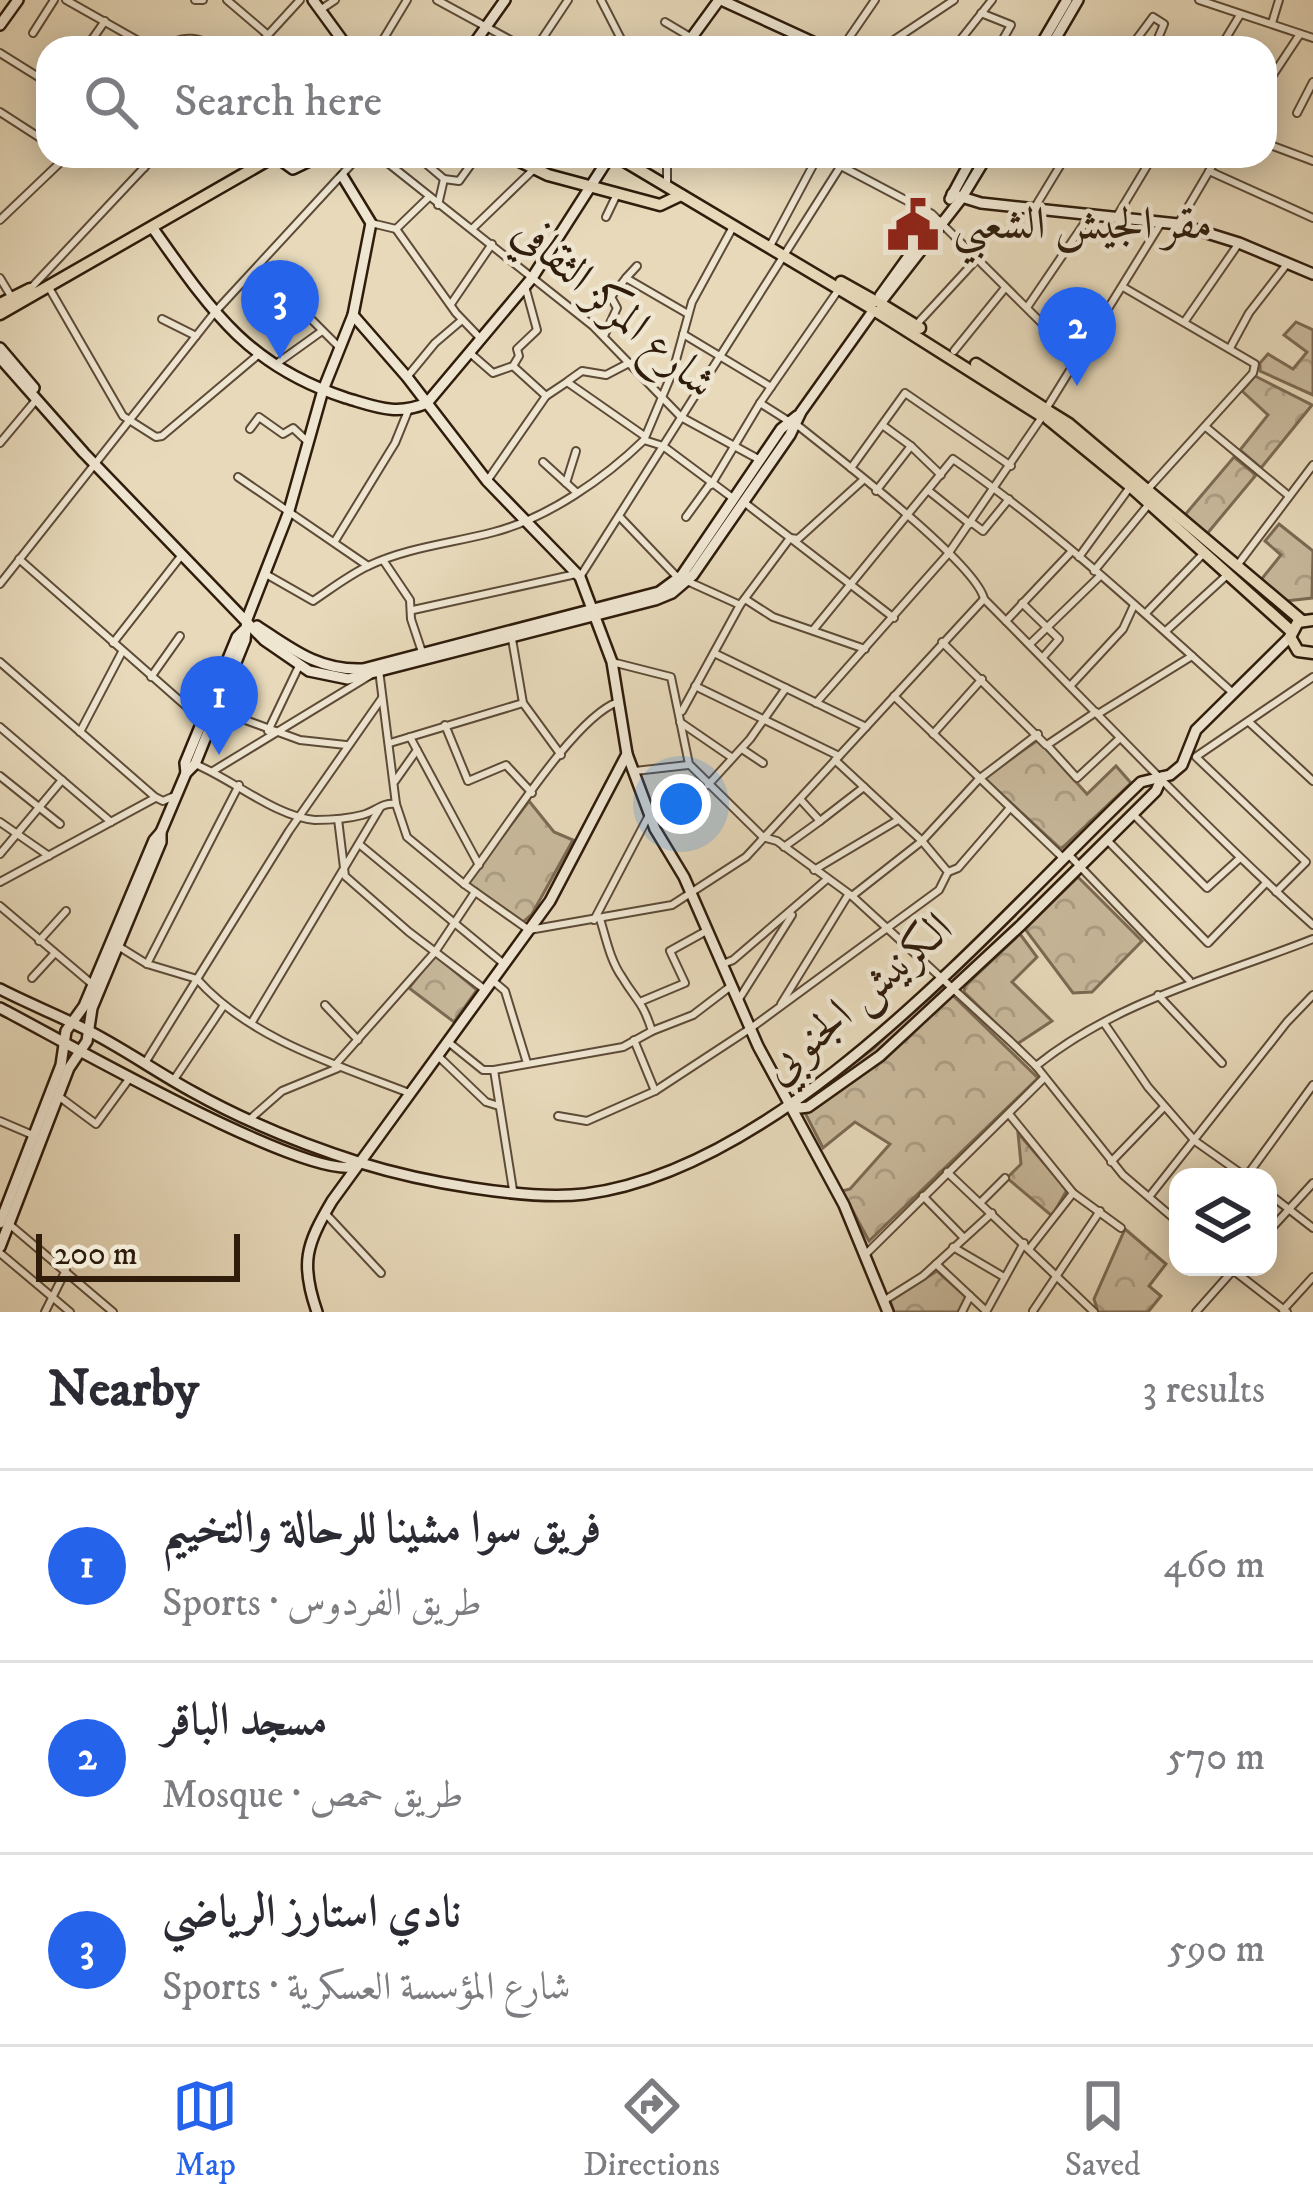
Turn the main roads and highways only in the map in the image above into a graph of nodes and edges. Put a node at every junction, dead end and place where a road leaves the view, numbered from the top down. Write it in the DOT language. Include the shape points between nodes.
graph roads {
  1 [pos="505,0"];
  2 [pos="720,0"];
  3 [pos="1066,0"];
  4 [pos="1077,0"];
  5 [pos="15,1"];
  6 [pos="746,4"];
  7 [pos="316,5"];
  8 [pos="0,25"];
  9 [pos="339,36"];
  10 [pos="479,36"];
  11 [pos="693,36"];
  12 [pos="792,36"];
  13 [pos="1046,36"];
  14 [pos="1057,36"];
  15 [pos="241,168"];
  16 [pos="254,168"];
  17 [pos="530,168"];
  18 [pos="603,168"];
  19 [pos="634,168"];
  20 [pos="969,168"];
  21 [pos="977,168"];
  22 [pos="343,177"];
  23 [pos="588,187"];
  24 [pos="681,195"];
  25 [pos="957,196"];
  26 [pos="152,227"];
  27 [pos="780,251"];
  28 [pos="1313,274"];
  29 [pos="6,301"];
  30 [pos="876,306"];
  31 [pos="0,314"];
  32 [pos="352,315"];
  33 [pos="0,348"];
  34 [pos="0,358"];
  35 [pos="323,390"];
  36 [pos="427,403"];
  37 [pos="1044,413"];
  38 [pos="795,419"];
  39 [pos="92,459"];
  40 [pos="739,501"];
  41 [pos="1233,570"];
  42 [pos="594,613"];
  43 [pos="1309,619"];
  44 [pos="245,625"];
  45 [pos="511,632"];
  46 [pos="1290,634"];
  47 [pos="1312,655"];
  48 [pos="377,670"];
  49 [pos="213,708"];
  50 [pos="627,754"];
  51 [pos="189,766"];
  52 [pos="1162,777"];
  53 [pos="114,942"];
  54 [pos="0,989"];
  55 [pos="0,1007"];
  56 [pos="74,1024"];
  57 [pos="86,1029"];
  58 [pos="65,1044"];
  59 [pos="79,1049"];
  60 [pos="791,1103"];
  61 [pos="36,1137"];
  62 [pos="361,1163"];
  63 [pos="4,1224"];
  64 [pos="0,1250"];
  65 [pos="317,1312"];
  66 [pos="888,1312"];
  1 -- 10 [label="main road"];
  2 -- 6 [label="main road"];
  2 -- 11 [label="main road"];
  3 -- 13 [label="main road"];
  4 -- 14 [label="main road"];
  5 -- 8 [label="main road"];
  6 -- 12 [label="main road"];
  7 -- 9 [label="main road"];
  15 -- 29 [label="main road"];
  16 -- 26 [label="main road"];
  17 -- 23 [label="main road"];
  18 -- 23 [label="main road"];
  19 -- 24 [label="main road"];
  20 -- 25 [label="main road"];
  21 -- 25 [label="main road"];
  22 -- 32 [label="main road" via="371,223"];
  23 -- 24 [label="main road" via="660,205"];
  23 -- 36 [label="main road" via="529,282"];
  24 -- 27 [label="main road"];
  25 -- 28 [label="main road" via="1178,224"];
  25 -- 30 [label="main road"];
  26 -- 31 [label="main road"];
  26 -- 35 [label="main road" via="258,355"];
  27 -- 30 [label="main road"];
  27 -- 30 [label="main road"];
  30 -- 37 [label="main road"];
  30 -- 37 [label="main road"];
  30 -- 38 [label="main road"];
  32 -- 35 [label="main road"];
  32 -- 36 [label="main road"];
  33 -- 39 [label="main road"];
  34 -- 39 [label="main road"];
  35 -- 36 [label="main road" via="393,412"];
  35 -- 44 [label="main road"];
  36 -- 42 [label="main road" via="487,481 578,575"];
  37 -- 41 [label="main road"];
  37 -- 41 [label="main road" via="1070,424"];
  38 -- 40 [label="main road"];
  38 -- 40 [label="main road"];
  39 -- 44 [label="main road"];
  40 -- 42 [label="main road" via="683,580"];
  41 -- 43 [label="main road"];
  41 -- 46 [label="main road"];
  42 -- 45 [label="main road"];
  42 -- 50 [label="main road" via="612,662"];
  43 -- 46 [label="main road"];
  44 -- 48 [label="main road" via="310,661"];
  44 -- 48 [label="main road" via="299,666 334,677"];
  44 -- 49 [label="main road"];
  45 -- 48 [label="main road"];
  45 -- 48 [label="main road"];
  46 -- 47 [label="main road" via="1294,648"];
  46 -- 52 [label="main road, الكرنيش الجنوبي" via="1196,730 1191,757"];
  49 -- 51 [label="main road"];
  49 -- 51 [label="main road"];
  50 -- 60 [label="main road" via="649,815"];
  50 -- 62 [label="main road" via="550,901"];
  51 -- 53 [label="main road"];
  52 -- 60 [label="main road, الكرنيش الجنوبي" via="1141,782 869,1045"];
  52 -- 60 [label="main road" via="1107,840 880,1056 804,1108"];
  53 -- 56 [label="main road"];
  53 -- 57 [label="main road"];
  54 -- 56 [label="main road, الكرنيش الجنوبي"];
  55 -- 58 [label="main road, الكرنيش الجنوبي"];
  56 -- 57 [label="main road, الكرنيش الجنوبي"];
  56 -- 58 [label="main road"];
  57 -- 59 [label="main road"];
  57 -- 62 [label="main road, الكرنيش الجنوبي" via="249,1120"];
  58 -- 59 [label="main road, الكرنيش الجنوبي"];
  58 -- 61 [label="main road"];
  59 -- 61 [label="main road"];
  59 -- 62 [label="main road, الكرنيش الجنوبي" via="270,1144 337,1168"];
  60 -- 62 [label="main road, الكرنيش الجنوبي" via="714,1150 633,1184 568,1196 428,1180"];
  60 -- 66 [label="main road"];
  61 -- 63 [label="main road"];
  62 -- 65 [label="main road" via="311,1236 305,1260"];
  63 -- 64 [label="main road"];
}
